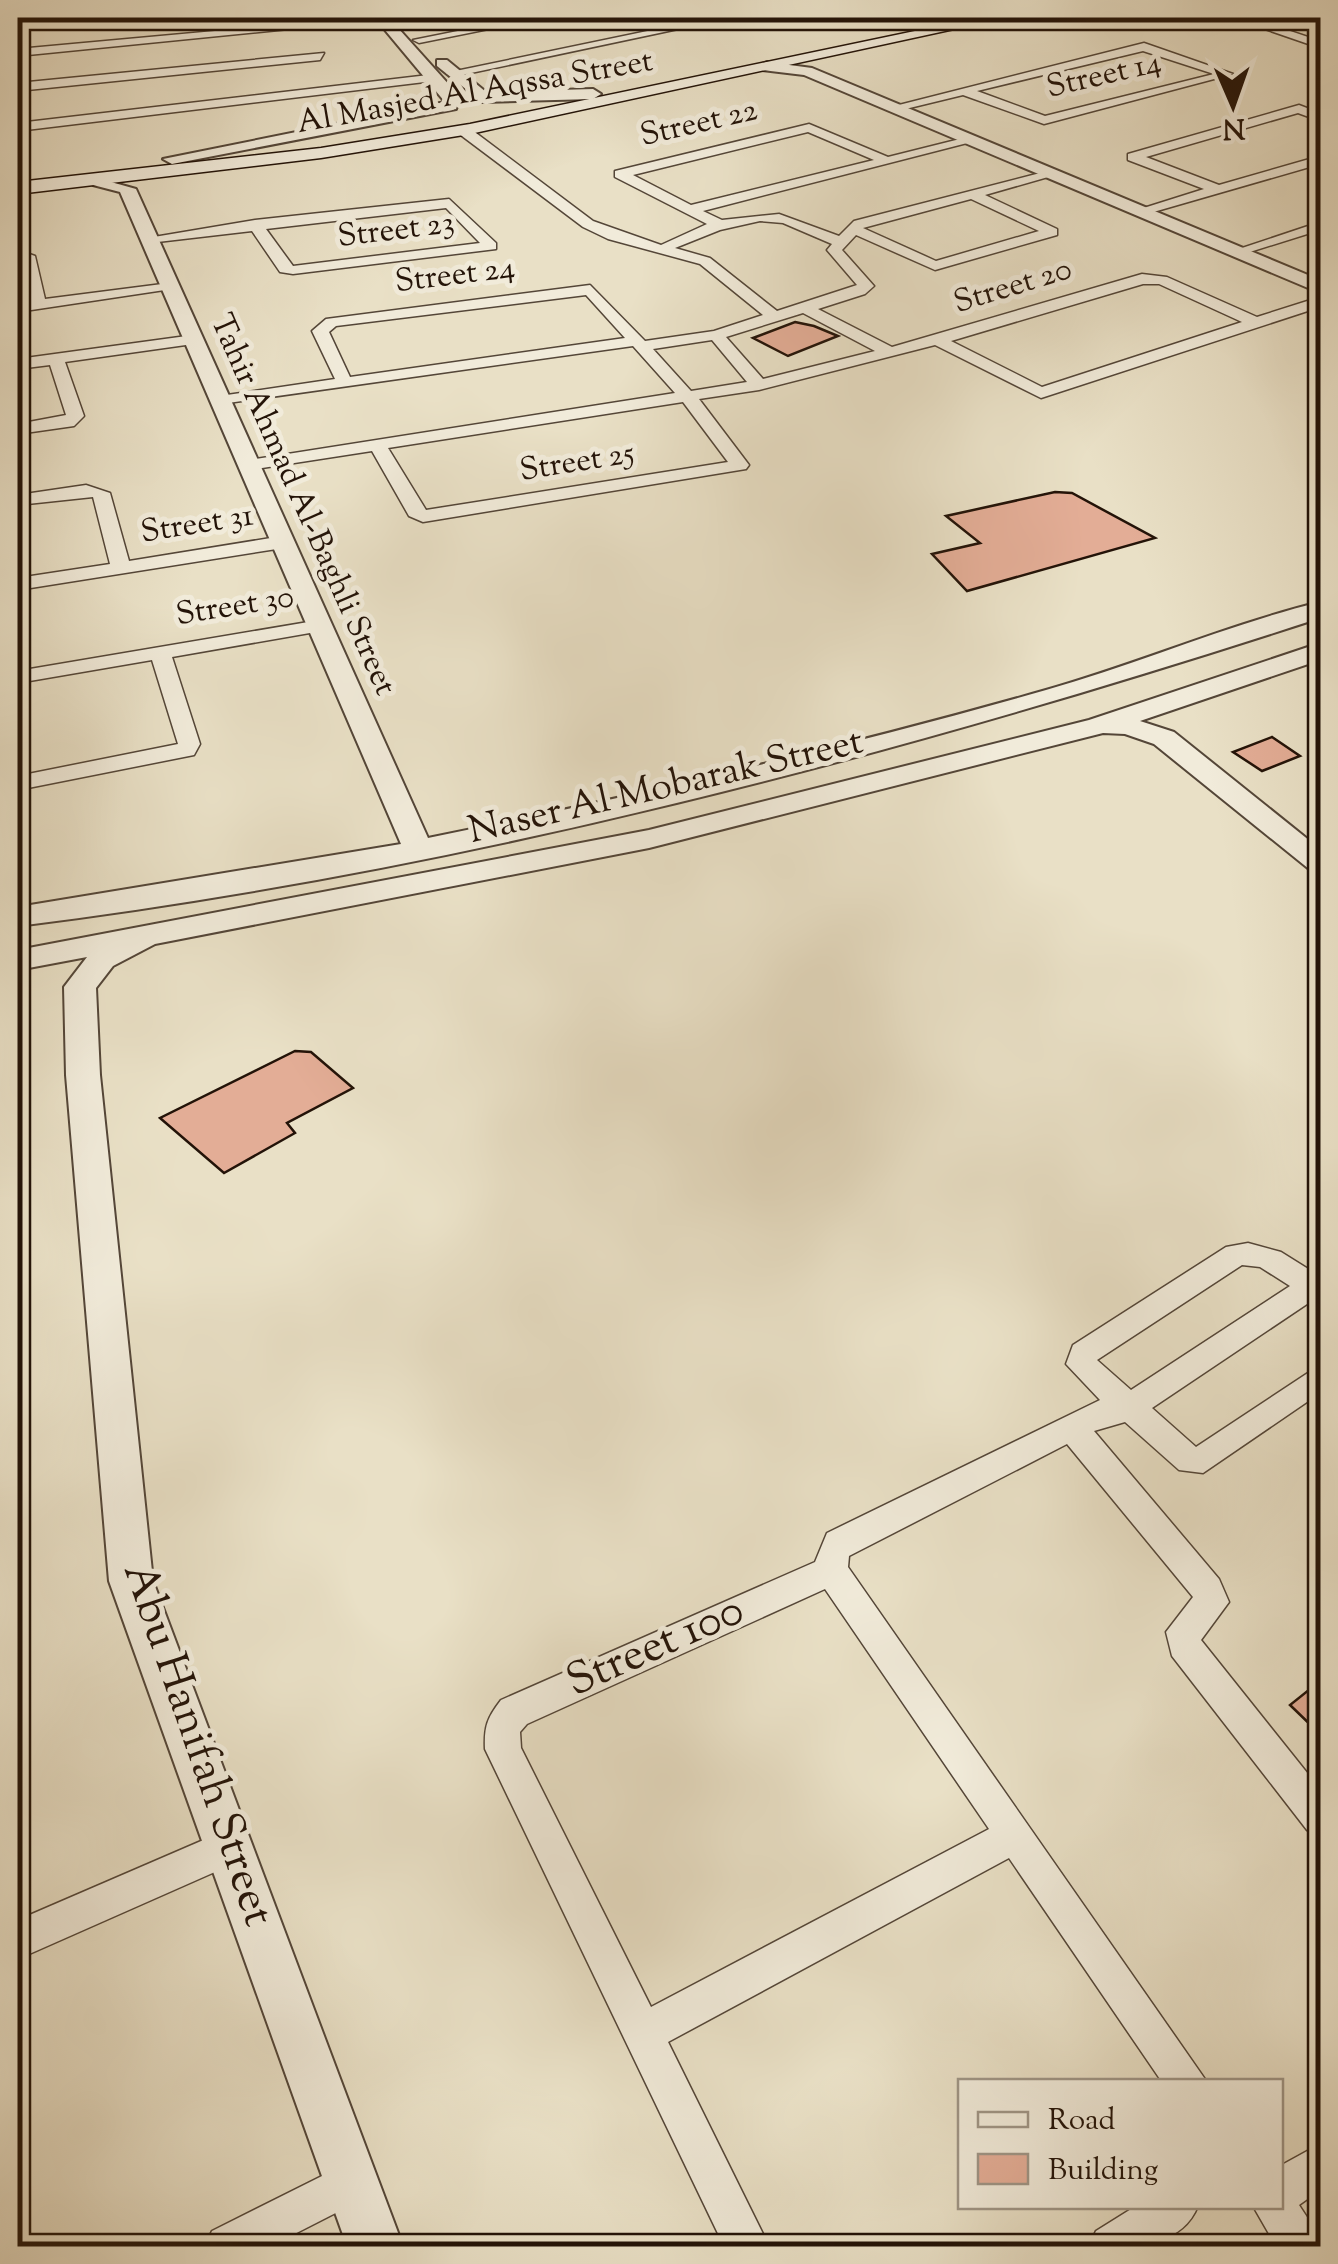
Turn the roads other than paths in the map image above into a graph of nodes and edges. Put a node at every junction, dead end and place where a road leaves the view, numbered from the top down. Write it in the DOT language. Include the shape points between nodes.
graph roads {
  1 [pos="178,18"];
  2 [pos="382,18"];
  3 [pos="401,18"];
  4 [pos="538,18"];
  5 [pos="724,18"];
  6 [pos="942,18"];
  7 [pos="1000,18"];
  8 [pos="1272,18"];
  9 [pos="511,20"];
  10 [pos="980,20"];
  11 [pos="296,21"];
  12 [pos="190,35"];
  13 [pos="419,40"];
  14 [pos="1320,44"];
  15 [pos="18,53"];
  16 [pos="320,56"];
  17 [pos="807,65"];
  18 [pos="330,66"];
  19 [pos="452,73"];
  20 [pos="434,77"];
  21 [pos="18,87"];
  22 [pos="612,90"];
  23 [pos="968,92"];
  24 [pos="482,98"];
  25 [pos="454,100"];
  26 [pos="590,100"];
  27 [pos="893,108"];
  28 [pos="499,110"];
  29 [pos="1320,117"];
  30 [pos="18,127"];
  31 [pos="467,129"];
  32 [pos="968,141"];
  33 [pos="172,159"];
  34 [pos="1320,160"];
  35 [pos="886,161"];
  36 [pos="18,176"];
  37 [pos="1048,176"];
  38 [pos="133,183"];
  39 [pos="18,188"];
  40 [pos="1218,189"];
  41 [pos="972,194"];
  42 [pos="688,210"];
  43 [pos="1138,212"];
  44 [pos="255,224"];
  45 [pos="722,226"];
  46 [pos="1318,228"];
  47 [pos="854,229"];
  48 [pos="149,238"];
  49 [pos="838,241"];
  50 [pos="665,249"];
  51 [pos="1237,252"];
  52 [pos="18,254"];
  53 [pos="170,288"];
  54 [pos="1320,288"];
  55 [pos="1320,302"];
  56 [pos="38,304"];
  57 [pos="18,307"];
  58 [pos="804,308"];
  59 [pos="775,317"];
  60 [pos="1256,324"];
  61 [pos="716,335"];
  62 [pos="194,340"];
  63 [pos="937,340"];
  64 [pos="639,344"];
  65 [pos="888,351"];
  66 [pos="56,359"];
  67 [pos="18,364"];
  68 [pos="664,369"];
  69 [pos="345,383"];
  70 [pos="759,384"];
  71 [pos="690,399"];
  72 [pos="220,401"];
  73 [pos="18,429"];
  74 [pos="378,446"];
  75 [pos="249,466"];
  76 [pos="18,500"];
  77 [pos="282,542"];
  78 [pos="121,567"];
  79 [pos="18,584"];
  80 [pos="1320,610"];
  81 [pos="320,626"];
  82 [pos="1320,651"];
  83 [pos="160,652"];
  84 [pos="18,677"];
  85 [pos="1185,699"];
  86 [pos="1099,726"];
  87 [pos="1164,738"];
  88 [pos="18,784"];
  89 [pos="597,812"];
  90 [pos="418,848"];
  91 [pos="597,848"];
  92 [pos="1319,859"];
  93 [pos="18,917"];
  94 [pos="143,938"];
  95 [pos="18,960"];
  96 [pos="80,987"];
  97 [pos="1318,1287"];
  98 [pos="1320,1377"];
  99 [pos="1127,1409"];
  100 [pos="1074,1428"];
  101 [pos="831,1570"];
  102 [pos="1320,1817"];
  103 [pos="1015,1835"];
  104 [pos="229,1847"];
  105 [pos="18,1940"];
  106 [pos="643,2033"];
  107 [pos="1185,2079"];
  108 [pos="1320,2165"];
  109 [pos="352,2182"];
  110 [pos="1283,2190"];
  111 [pos="1173,2209"];
  112 [pos="1276,2209"];
  113 [pos="227,2246"];
  114 [pos="375,2246"];
  115 [pos="748,2246"];
  116 [pos="1110,2246"];
  117 [pos="1301,2246"];
  1 -- 12 [label="street"];
  2 -- 20 [label="street"];
  3 -- 13 [label="street"];
  4 -- 9 [label="street"];
  5 -- 19 [label="street"];
  6 -- 22 [label="main road, Al Masjed Al Aqssa Street"];
  7 -- 10 [label="main road, Al Masjed Al Aqssa Street"];
  8 -- 14 [label="street" via="1257,24"];
  9 -- 13 [label="street"];
  10 -- 17 [label="main road, Al Masjed Al Aqssa Street"];
  11 -- 12 [label="street"];
  11 -- 16 [label="street"];
  12 -- 15 [label="street"];
  13 -- 19 [label="street"];
  16 -- 18 [label="street"];
  16 -- 21 [label="street"];
  17 -- 26 [label="main road, Al Masjed Al Aqssa Street"];
  17 -- 27 [label="street"];
  19 -- 24 [label="street"];
  20 -- 25 [label="street"];
  20 -- 30 [label="street"];
  22 -- 26 [label="main road, Al Masjed Al Aqssa Street"];
  22 -- 26 [label="main road" via="565,105"];
  23 -- 23 [label="street, Street 14" via="1144,47 1227,74 1044,120"];
  23 -- 27 [label="street, Street 14"];
  24 -- 25 [label="street" via="472,104"];
  24 -- 26 [label="street"];
  25 -- 33 [label="street" via="435,112"];
  26 -- 28 [label="main road, Al Masjed Al Aqssa Street"];
  26 -- 31 [label="main road, Al Masjed Al Aqssa Street"];
  27 -- 32 [label="street"];
  28 -- 31 [label="main road" via="528,113"];
  28 -- 33 [label="main road, Al Masjed Al Aqssa Street"];
  29 -- 40 [label="street" via="1300,109 1133,154"];
  31 -- 38 [label="main road, Al Masjed Al Aqssa Street"];
  31 -- 50 [label="street" via="588,224"];
  32 -- 35 [label="street"];
  32 -- 37 [label="street"];
  33 -- 36 [label="main road, Al Masjed Al Aqssa Street"];
  34 -- 40 [label="street"];
  35 -- 42 [label="street"];
  35 -- 42 [label="street, Street 22" via="810,128 620,174"];
  37 -- 41 [label="street"];
  37 -- 43 [label="street"];
  38 -- 39 [label="main road, Al Masjed Al Aqssa Street"];
  38 -- 48 [label="street, Tahir Ahmad Al-Baghli Street"];
  40 -- 43 [label="street"];
  41 -- 47 [label="street"];
  41 -- 47 [label="street" via="1052,233 935,266"];
  42 -- 45 [label="street"];
  43 -- 51 [label="street"];
  44 -- 44 [label="street, Street 23" via="449,203 491,246 293,270 285,269"];
  44 -- 48 [label="street, Street 23"];
  45 -- 49 [label="street" via="774,217"];
  45 -- 50 [label="street" via="676,239"];
  46 -- 51 [label="street"];
  47 -- 49 [label="street"];
  48 -- 53 [label="street, Tahir Ahmad Al-Baghli Street"];
  49 -- 58 [label="street" via="836,256 866,286"];
  50 -- 59 [label="street" via="705,261"];
  51 -- 54 [label="street"];
  52 -- 56 [label="street" via="28,256"];
  53 -- 56 [label="street"];
  53 -- 62 [label="street, Tahir Ahmad Al-Baghli Street"];
  55 -- 60 [label="street, Street 20"];
  56 -- 57 [label="street"];
  58 -- 59 [label="street"];
  58 -- 65 [label="street"];
  59 -- 61 [label="street"];
  60 -- 63 [label="street, Street 20" via="1153,278"];
  60 -- 63 [label="street, Street 20" via="1041,393"];
  61 -- 64 [label="street"];
  61 -- 70 [label="street"];
  62 -- 66 [label="street"];
  62 -- 72 [label="street, Tahir Ahmad Al-Baghli Street"];
  63 -- 65 [label="street"];
  64 -- 68 [label="street, Street 24"];
  64 -- 69 [label="street"];
  64 -- 69 [label="street, Street 24" via="597,293 580,289 332,322 320,331"];
  65 -- 70 [label="street"];
  66 -- 67 [label="street"];
  66 -- 73 [label="street" via="75,416"];
  68 -- 71 [label="street, Street 25"];
  69 -- 72 [label="street"];
  70 -- 71 [label="street"];
  71 -- 74 [label="street, Street 25"];
  71 -- 74 [label="street, Street 25" via="740,465 424,516"];
  72 -- 75 [label="street, Tahir Ahmad Al-Baghli Street"];
  74 -- 75 [label="street, Street 25"];
  75 -- 77 [label="street, Tahir Ahmad Al-Baghli Street"];
  76 -- 78 [label="street, Street 31" via="101,493"];
  77 -- 78 [label="street, Street 31"];
  77 -- 81 [label="street, Tahir Ahmad Al-Baghli Street"];
  78 -- 79 [label="street, Street 31"];
  80 -- 89 [label="street, Naser Al Mobarak Street" via="1054,696"];
  81 -- 83 [label="street, Street 30"];
  81 -- 90 [label="street, Tahir Ahmad Al-Baghli Street"];
  82 -- 85 [label="street, Naser Al Mobarak Street"];
  83 -- 84 [label="street, Street 30"];
  83 -- 88 [label="street, Street 30" via="186,750"];
  85 -- 86 [label="street, Naser Al Mobarak Street"];
  85 -- 87 [label="street" via="1161,712"];
  86 -- 87 [label="street" via="1128,726"];
  86 -- 91 [label="street, Naser Al Mobarak Street"];
  87 -- 92 [label="street"];
  89 -- 90 [label="street, Naser Al Mobarak Street"];
  89 -- 91 [label="street" via="627,818 631,830"];
  90 -- 93 [label="street, Naser Al Mobarak Street"];
  91 -- 94 [label="street, Naser Al Mobarak Street"];
  94 -- 95 [label="street, Naser Al Mobarak Street"];
  94 -- 96 [label="street" via="102,958"];
  95 -- 96 [label="street"];
  96 -- 104 [label="street, Abu Hanifah Street" via="82,1075 131,1581"];
  97 -- 99 [label="street"];
  97 -- 99 [label="street" via="1273,1260 1236,1255 1084,1353 1084,1371"];
  98 -- 99 [label="street" via="1199,1461 1181,1457"];
  99 -- 100 [label="street" via="1102,1412"];
  100 -- 101 [label="street" via="839,1543"];
  100 -- 102 [label="street" via="1207,1588 1212,1602 1183,1632 1184,1645"];
  101 -- 103 [label="street"];
  101 -- 106 [label="street, Street 100" via="514,1712 502,1727 503,1749"];
  103 -- 106 [label="street"];
  103 -- 107 [label="street"];
  104 -- 105 [label="street"];
  104 -- 109 [label="street, Abu Hanifah Street"];
  106 -- 115 [label="street, Street 100"];
  108 -- 110 [label="street"];
  109 -- 113 [label="street"];
  109 -- 114 [label="street, Abu Hanifah Street"];
  111 -- 116 [label="street"];
  112 -- 117 [label="street"];
}
